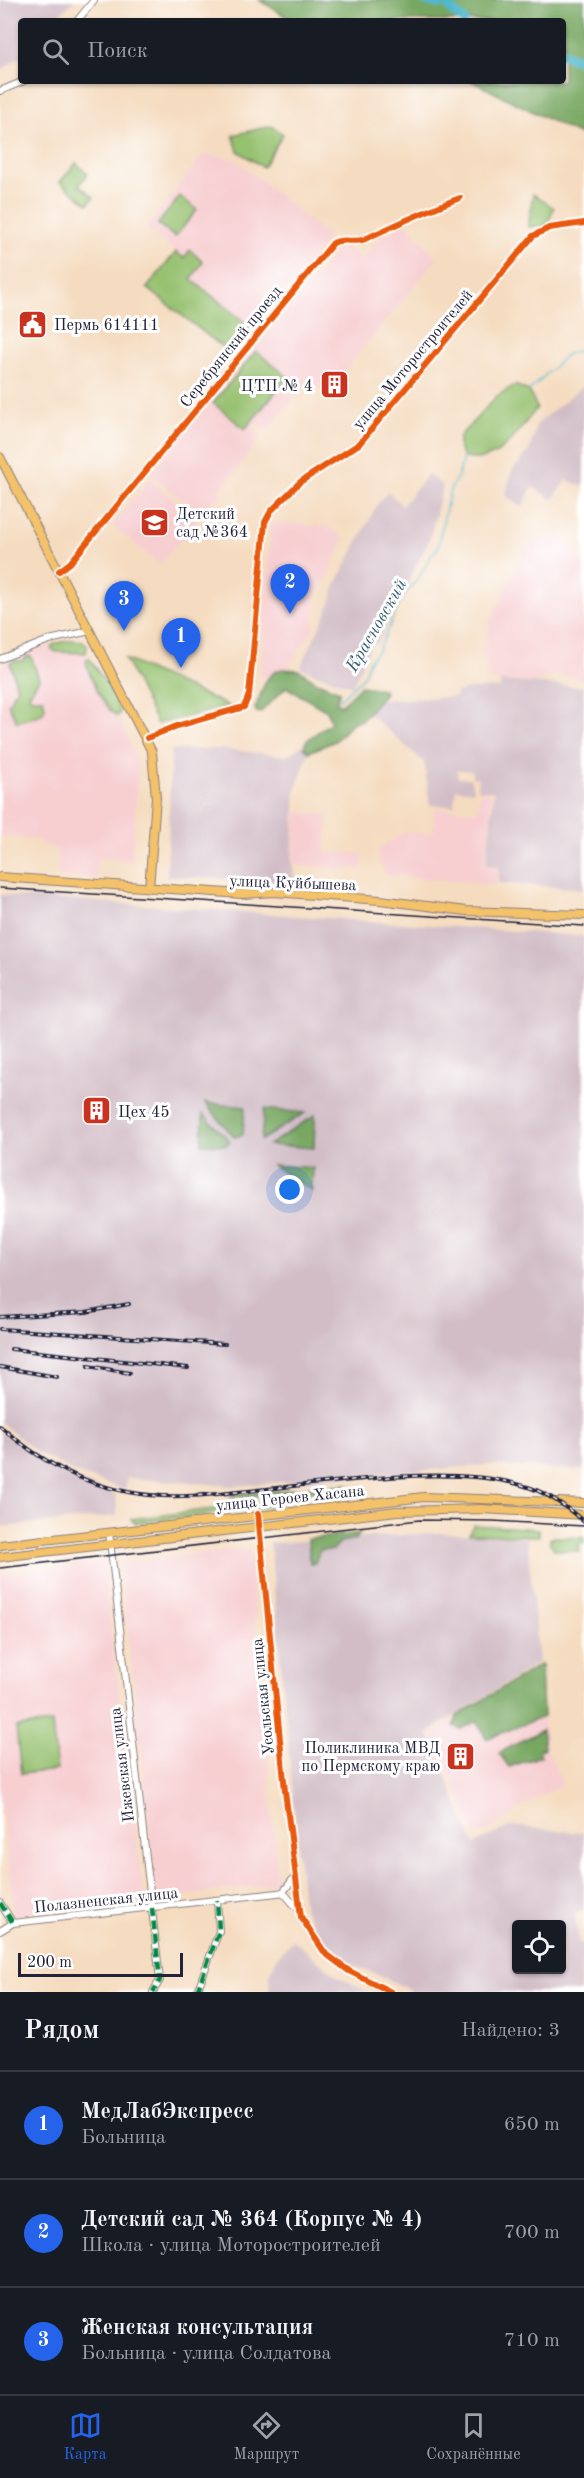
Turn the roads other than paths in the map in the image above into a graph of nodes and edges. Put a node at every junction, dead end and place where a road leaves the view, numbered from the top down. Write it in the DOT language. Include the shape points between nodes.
graph roads {
  1 [pos="94,0"];
  2 [pos="79,18"];
  3 [pos="18,84"];
  4 [pos="0,91"];
  5 [pos="460,198"];
  6 [pos="584,223"];
  7 [pos="0,457"];
  8 [pos="59,571"];
  9 [pos="90,631"];
  10 [pos="0,658"];
  11 [pos="147,738"];
  12 [pos="0,877"];
  13 [pos="149,888"];
  14 [pos="584,915"];
  15 [pos="584,1503"];
  16 [pos="258,1514"];
  17 [pos="584,1515"];
  18 [pos="259,1527"];
  19 [pos="109,1532"];
  20 [pos="110,1544"];
  21 [pos="0,1545"];
  22 [pos="0,1557"];
  23 [pos="294,1878"];
  24 [pos="283,1892"];
  25 [pos="216,1900"];
  26 [pos="0,1903"];
  27 [pos="152,1908"];
  28 [pos="301,1917"];
  29 [pos="13,1923"];
  30 [pos="0,1931"];
  31 [pos="153,1992"];
  32 [pos="197,1992"];
  33 [pos="391,1992"];
  1 -- 2 [label="street"];
  3 -- 4 [label="street"];
  5 -- 8 [label="street, Серебрянский проезд" via="412,215 363,240 333,243"];
  6 -- 11 [label="street, улица Моторостроителей" via="549,228 533,236 359,444 300,482 271,511 265,522 249,695 244,707"];
  7 -- 8 [label="main road"];
  8 -- 9 [label="main road"];
  9 -- 10 [label="street" via="49,640"];
  9 -- 11 [label="main road"];
  11 -- 13 [label="main road" via="156,783"];
  12 -- 13 [label="main road, улица Куйбышева"];
  13 -- 14 [label="main road, улица Куйбышева" via="380,900 500,913"];
  15 -- 16 [label="main road, улица Героев Хасана" via="424,1497"];
  16 -- 18 [label="street, Усольская улица"];
  16 -- 19 [label="main road, улица Героев Хасана"];
  17 -- 18 [label="main road, улица Героев Хасана" via="426,1509"];
  18 -- 20 [label="main road, улица Героев Хасана"];
  18 -- 23 [label="street, Усольская улица"];
  19 -- 20 [label="street, Ижевская улица"];
  19 -- 21 [label="main road, улица Героев Хасана"];
  20 -- 22 [label="main road, улица Героев Хасана"];
  20 -- 27 [label="street, Ижевская улица"];
  23 -- 24 [label="street"];
  23 -- 28 [label="street"];
  24 -- 25 [label="street, Полазненская улица"];
  24 -- 28 [label="street"];
  25 -- 27 [label="street, Полазненская улица"];
  25 -- 32 [label="street" via="219,1930"];
  26 -- 29 [label="street"];
  27 -- 29 [label="street, Полазненская улица"];
  27 -- 31 [label="street, Ижевская улица" via="160,1980"];
  28 -- 33 [label="street" via="325,1953 349,1971"];
  29 -- 30 [label="street, Полазненская улица"];
}
